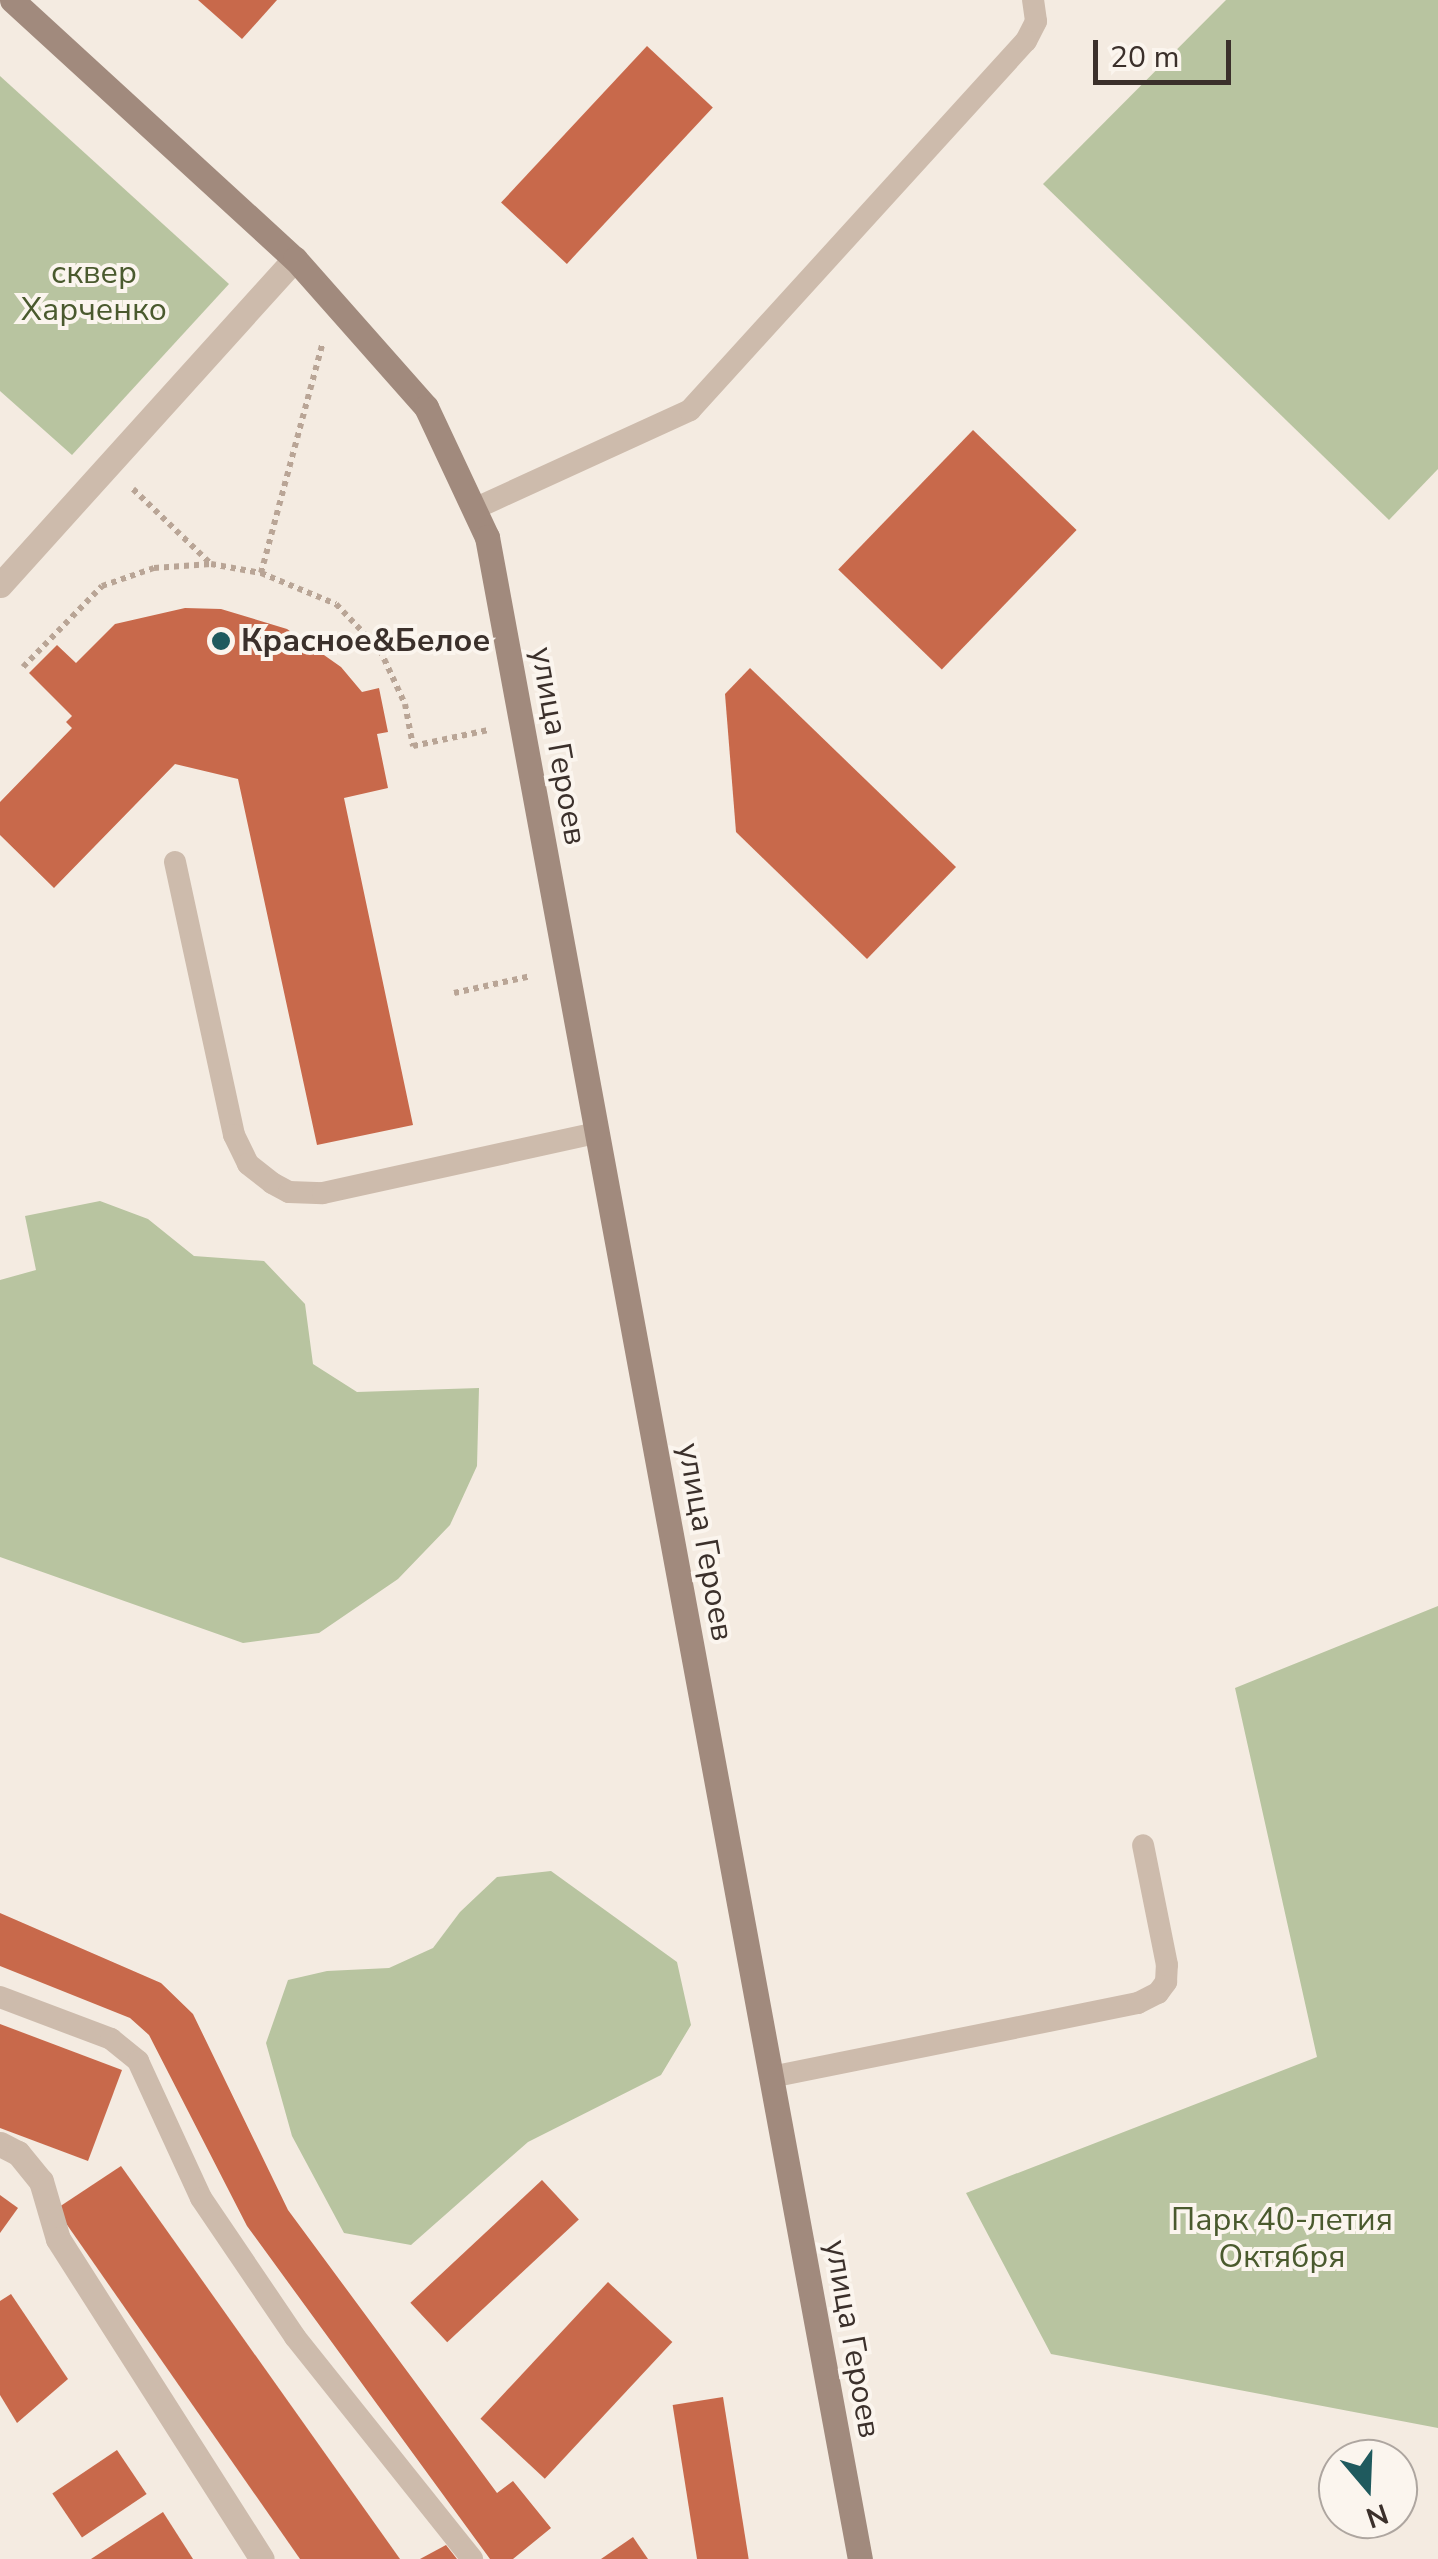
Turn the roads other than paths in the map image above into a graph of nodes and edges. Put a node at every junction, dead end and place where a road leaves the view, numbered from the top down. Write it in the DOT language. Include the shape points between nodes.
graph roads {
  1 [pos="12,0"];
  2 [pos="1033,0"];
  3 [pos="295,259"];
  4 [pos="474,509"];
  5 [pos="0,585"];
  6 [pos="175,862"];
  7 [pos="596,1133"];
  8 [pos="1143,1844"];
  9 [pos="0,1997"];
  10 [pos="771,2077"];
  11 [pos="0,2144"];
  12 [pos="262,2559"];
  13 [pos="472,2559"];
  14 [pos="860,2559"];
  1 -- 3 [label="street, улица Героев"];
  2 -- 4 [label="lane" via="1036,21 1026,41 690,410"];
  3 -- 4 [label="street, улица Героев" via="426,408"];
  3 -- 5 [label="street"];
  4 -- 7 [label="street, улица Героев" via="487,537"];
  6 -- 7 [label="lane" via="234,1135 248,1164 272,1183 289,1192 322,1193"];
  7 -- 10 [label="street, улица Героев"];
  8 -- 10 [label="lane" via="1166,1964 1158,1993 1138,2003"];
  9 -- 13 [label="lane" via="110,2039 138,2061 202,2198 296,2337"];
  10 -- 14 [label="street, улица Героев"];
  11 -- 12 [label="street" via="18,2153 41,2181 58,2239"];
}
